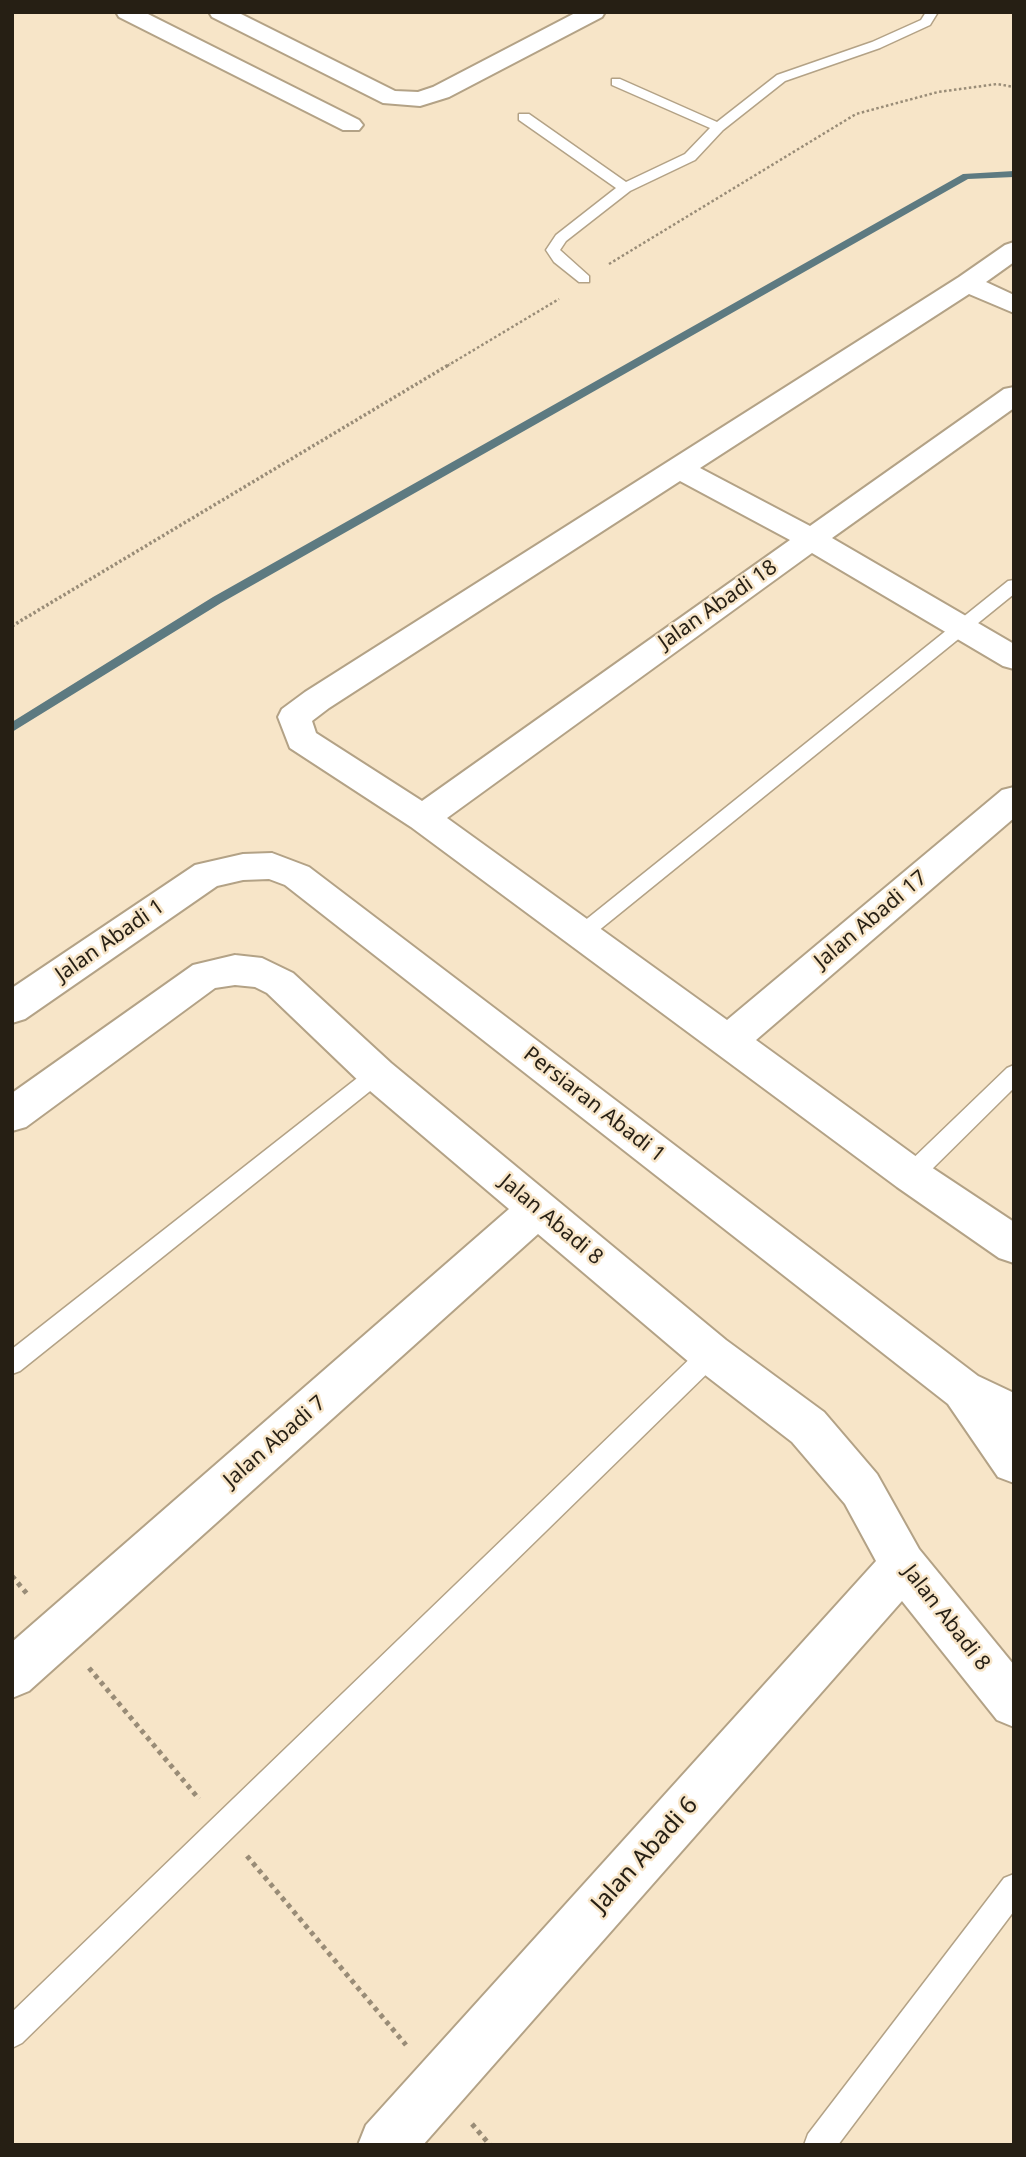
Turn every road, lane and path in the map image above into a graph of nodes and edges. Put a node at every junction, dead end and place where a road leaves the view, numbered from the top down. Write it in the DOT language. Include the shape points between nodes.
graph roads {
  1 [pos="127,12"];
  2 [pos="220,12"];
  3 [pos="550,12"];
  4 [pos="594,12"];
  5 [pos="932,12"];
  6 [pos="573,23"];
  7 [pos="615,82"];
  8 [pos="1014,87"];
  9 [pos="524,117"];
  10 [pos="351,125"];
  11 [pos="718,127"];
  12 [pos="625,188"];
  13 [pos="1014,250"];
  14 [pos="584,279"];
  15 [pos="968,283"];
  16 [pos="1014,306"];
  17 [pos="1014,395"];
  18 [pos="679,468"];
  19 [pos="811,539"];
  20 [pos="1014,585"];
  21 [pos="12,626"];
  22 [pos="962,627"];
  23 [pos="1014,657"];
  24 [pos="1014,799"];
  25 [pos="423,818"];
  26 [pos="207,874"];
  27 [pos="580,934"];
  28 [pos="12,1008"];
  29 [pos="729,1041"];
  30 [pos="377,1074"];
  31 [pos="1014,1074"];
  32 [pos="12,1115"];
  33 [pos="911,1175"];
  34 [pos="538,1209"];
  35 [pos="1014,1245"];
  36 [pos="711,1354"];
  37 [pos="12,1363"];
  38 [pos="963,1390"];
  39 [pos="1014,1415"];
  40 [pos="1014,1462"];
  41 [pos="903,1565"];
  42 [pos="12,1576"];
  43 [pos="59,1632"];
  44 [pos="12,1674"];
  45 [pos="1014,1703"];
  46 [pos="223,1828"];
  47 [pos="1014,1888"];
  48 [pos="12,2033"];
  49 [pos="440,2085"];
  50 [pos="386,2145"];
  51 [pos="490,2145"];
  52 [pos="819,2145"];
  1 -- 10 [label="street"];
  2 -- 6 [label="street" via="391,98 420,99"];
  3 -- 6 [label="street"];
  4 -- 6 [label="street"];
  5 -- 11 [label="lane" via="926,22 876,45 781,78"];
  7 -- 11 [label="lane"];
  8 -- 14 [label="path" via="997,84 939,92 856,114"];
  9 -- 12 [label="lane"];
  11 -- 12 [label="lane" via="690,157"];
  12 -- 14 [label="lane" via="553,250"];
  13 -- 15 [label="street"];
  14 -- 21 [label="path" via="567,294"];
  15 -- 16 [label="street"];
  15 -- 18 [label="street"];
  17 -- 19 [label="street, Jalan Abadi 18"];
  18 -- 19 [label="street"];
  18 -- 25 [label="street" via="294,717 302,740"];
  19 -- 22 [label="street"];
  19 -- 25 [label="street, Jalan Abadi 18"];
  20 -- 22 [label="lane"];
  22 -- 23 [label="street"];
  22 -- 27 [label="lane"];
  24 -- 29 [label="street, Jalan Abadi 17"];
  25 -- 27 [label="street"];
  26 -- 28 [label="street, Jalan Abadi 1"];
  26 -- 38 [label="street, Persiaran Abadi 1" via="272,866 297,876"];
  27 -- 29 [label="street"];
  29 -- 33 [label="street"];
  30 -- 32 [label="street, Jalan Abadi 8" via="280,984 262,972 235,970 206,975"];
  30 -- 34 [label="street, Jalan Abadi 8"];
  30 -- 37 [label="lane"];
  31 -- 33 [label="lane"];
  33 -- 35 [label="street"];
  34 -- 36 [label="street, Jalan Abadi 8"];
  34 -- 43 [label="street, Jalan Abadi 7"];
  36 -- 41 [label="street, Jalan Abadi 8" via="808,1427 861,1489"];
  36 -- 46 [label="lane"];
  38 -- 39 [label="street, Persiaran Abadi 1"];
  38 -- 40 [label="street, Persiaran Abadi 1"];
  41 -- 45 [label="street, Jalan Abadi 8"];
  41 -- 49 [label="street, Jalan Abadi 6"];
  42 -- 43 [label="path"];
  43 -- 44 [label="street, Jalan Abadi 7"];
  43 -- 46 [label="path"];
  46 -- 48 [label="lane"];
  46 -- 49 [label="path"];
  47 -- 52 [label="lane"];
  49 -- 50 [label="street, Jalan Abadi 6"];
  49 -- 51 [label="path"];
}
